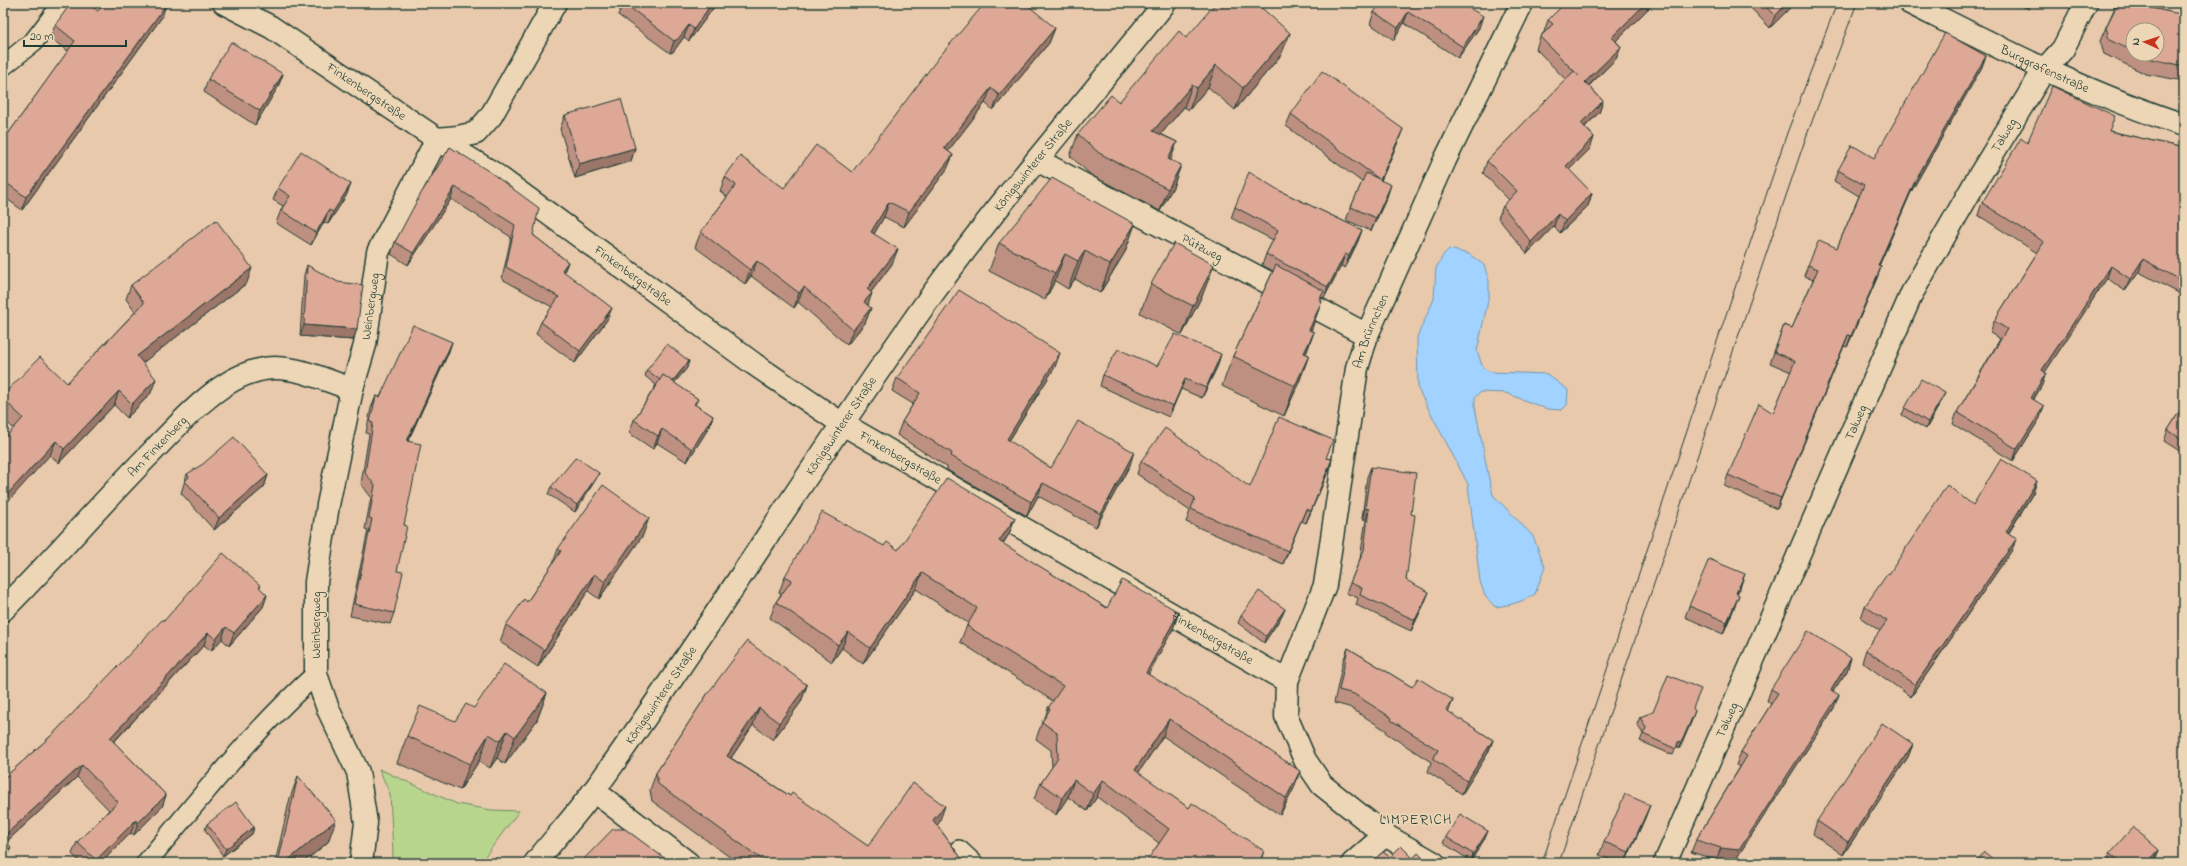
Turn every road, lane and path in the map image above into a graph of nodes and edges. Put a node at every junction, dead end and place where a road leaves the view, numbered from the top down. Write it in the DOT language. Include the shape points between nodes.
graph roads {
  1 [pos="63,3"];
  2 [pos="224,3"];
  3 [pos="555,3"];
  4 [pos="1166,3"];
  5 [pos="1522,3"];
  6 [pos="1910,3"];
  7 [pos="2086,3"];
  8 [pos="3,66"];
  9 [pos="2044,70"];
  10 [pos="2184,125"];
  11 [pos="437,139"];
  12 [pos="1037,160"];
  13 [pos="1367,336"];
  14 [pos="352,389"];
  15 [pos="842,423"];
  16 [pos="3,610"];
  17 [pos="316,674"];
  18 [pos="1287,681"];
  19 [pos="594,791"];
  20 [pos="1385,835"];
  21 [pos="959,850"];
  22 [pos="146,863"];
  23 [pos="361,863"];
  24 [pos="535,863"];
  25 [pos="688,863"];
  26 [pos="973,863"];
  27 [pos="1353,863"];
  28 [pos="1434,863"];
  29 [pos="1664,863"];
  1 -- 8 [label="lane" via="34,41"];
  2 -- 11 [label="street, Finkenbergstraße" via="271,27"];
  3 -- 11 [label="street" via="491,116 476,132"];
  4 -- 12 [label="street, Königswinterer Straße"];
  5 -- 13 [label="street, Am Brünnchen" via="1445,160"];
  6 -- 9 [label="street, Burggrafenstraße"];
  7 -- 9 [label="street, Talweg" via="2063,49"];
  9 -- 10 [label="street, Burggrafenstraße"];
  9 -- 29 [label="street, Talweg" via="1976,181 1912,294"];
  11 -- 14 [label="street, Weinbergweg" via="378,252 365,345"];
  11 -- 15 [label="street, Finkenbergstraße" via="493,173 754,364"];
  12 -- 13 [label="street, Pützweg"];
  12 -- 15 [label="street, Königswinterer Straße" via="932,295"];
  13 -- 18 [label="street, Am Brünnchen" via="1356,368 1325,585"];
  14 -- 16 [label="street, Am Finkenberg" via="286,368 258,370 222,386 193,410"];
  14 -- 17 [label="street, Weinbergweg" via="328,505 316,582"];
  15 -- 18 [label="street, Finkenbergstraße"];
  15 -- 19 [label="street, Königswinterer Straße" via="721,608"];
  17 -- 22 [label="lane, Weinbergweg" via="284,703"];
  17 -- 23 [label="street, Weinbergweg" via="328,709 358,772 366,823"];
  18 -- 20 [label="street" via="1286,716 1305,760 1322,785"];
  19 -- 24 [label="street, Königswinterer Straße"];
  19 -- 25 [label="street"];
  20 -- 27 [label="street"];
  20 -- 28 [label="street"];
  21 -- 26 [label="lane"];
}
